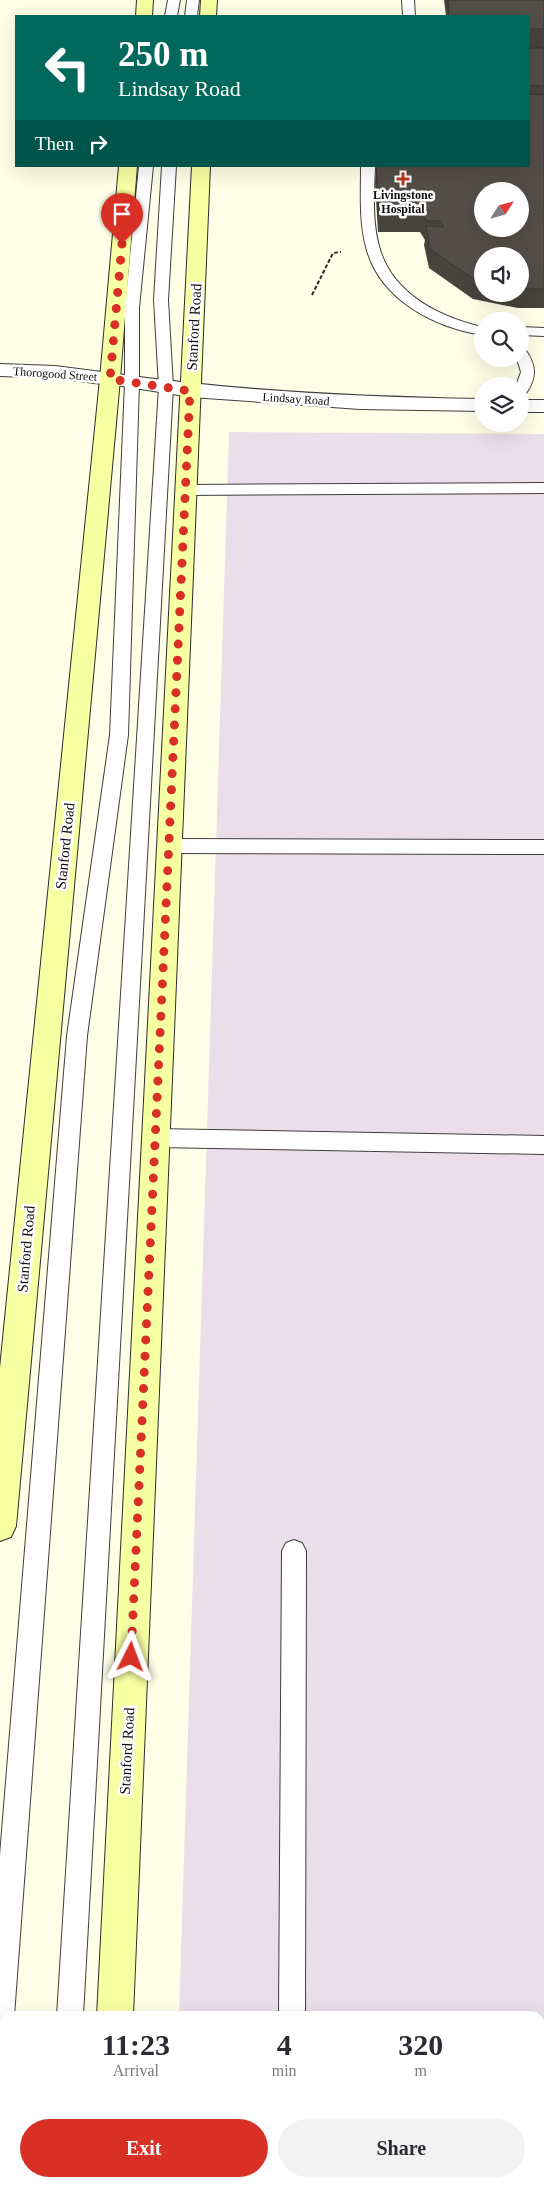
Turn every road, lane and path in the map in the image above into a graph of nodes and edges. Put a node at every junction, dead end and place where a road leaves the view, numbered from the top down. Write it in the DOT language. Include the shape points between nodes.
graph roads {
  1 [pos="145,0"];
  2 [pos="174,0"];
  3 [pos="193,0"];
  4 [pos="209,0"];
  5 [pos="408,0"];
  6 [pos="144,15"];
  7 [pos="171,15"];
  8 [pos="191,15"];
  9 [pos="208,15"];
  10 [pos="409,15"];
  11 [pos="128,167"];
  12 [pos="146,167"];
  13 [pos="169,167"];
  14 [pos="201,167"];
  15 [pos="368,167"];
  16 [pos="374,247"];
  17 [pos="312,295"];
  18 [pos="474,330"];
  19 [pos="529,331"];
  20 [pos="544,332"];
  21 [pos="0,370"];
  22 [pos="121,381"];
  23 [pos="178,389"];
  24 [pos="474,405"];
  25 [pos="529,406"];
  26 [pos="544,406"];
  27 [pos="544,488"];
  28 [pos="186,490"];
  29 [pos="169,846"];
  30 [pos="544,847"];
  31 [pos="155,1138"];
  32 [pos="544,1146"];
  33 [pos="0,1526"];
  34 [pos="294,1551"];
  35 [pos="1,2011"];
  36 [pos="70,2011"];
  37 [pos="114,2011"];
  38 [pos="292,2011"];
  1 -- 6 [label="main road"];
  2 -- 7 [label="lane"];
  3 -- 8 [label="lane"];
  4 -- 9 [label="main road"];
  5 -- 10 [label="lane"];
  11 -- 22 [label="main road, Stanford Road"];
  12 -- 22 [label="lane"];
  13 -- 23 [label="lane" via="160,300"];
  14 -- 23 [label="main road, Stanford Road"];
  15 -- 16 [label="lane" via="369,227"];
  16 -- 17 [label="path" via="333,252"];
  16 -- 18 [label="lane" via="376,258 400,292 442,319"];
  19 -- 20 [label="lane"];
  21 -- 22 [label="street, Thorogood Street" via="56,372"];
  22 -- 23 [label="street, Lindsay Road"];
  22 -- 33 [label="main road, Stanford Road"];
  22 -- 35 [label="lane" via="119,735 77,1036"];
  23 -- 24 [label="street, Lindsay Road" via="360,403"];
  23 -- 28 [label="main road, Stanford Road"];
  23 -- 36 [label="lane"];
  25 -- 26 [label="street"];
  27 -- 28 [label="lane"];
  28 -- 29 [label="main road, Stanford Road"];
  29 -- 30 [label="lane"];
  29 -- 31 [label="main road, Stanford Road"];
  31 -- 32 [label="lane"];
  31 -- 37 [label="main road, Stanford Road"];
  34 -- 38 [label="lane"];
}
